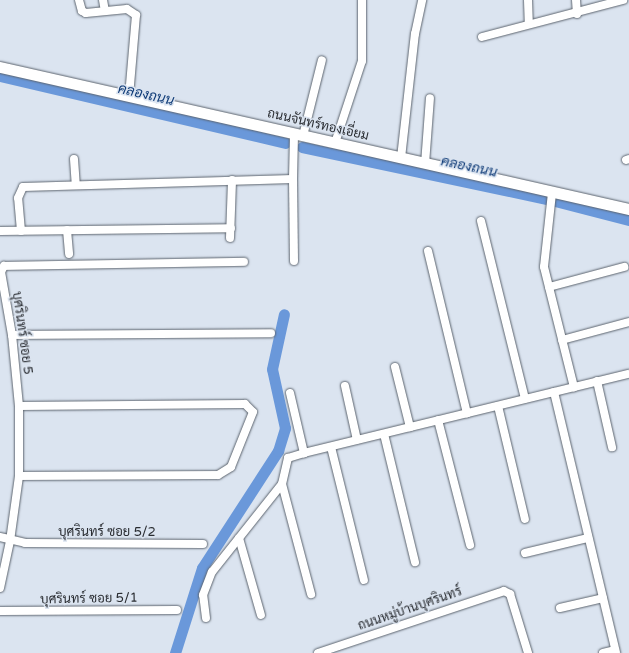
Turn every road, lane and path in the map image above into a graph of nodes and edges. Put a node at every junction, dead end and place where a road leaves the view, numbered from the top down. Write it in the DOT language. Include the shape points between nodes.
graph roads {
  1 [pos="79,0"];
  2 [pos="103,0"];
  3 [pos="362,0"];
  4 [pos="422,0"];
  5 [pos="528,0"];
  6 [pos="576,0"];
  7 [pos="624,0"];
  8 [pos="105,11"];
  9 [pos="577,14"];
  10 [pos="529,24"];
  11 [pos="482,37"];
  12 [pos="322,60"];
  13 [pos="0,67"];
  14 [pos="129,96"];
  15 [pos="430,98"];
  16 [pos="298,135"];
  17 [pos="335,143"];
  18 [pos="401,158"];
  19 [pos="74,159"];
  20 [pos="425,164"];
  21 [pos="293,179"];
  22 [pos="232,180"];
  23 [pos="76,185"];
  24 [pos="552,193"];
  25 [pos="629,209"];
  26 [pos="481,221"];
  27 [pos="231,228"];
  28 [pos="67,230"];
  29 [pos="0,231"];
  30 [pos="20,231"];
  31 [pos="230,238"];
  32 [pos="428,251"];
  33 [pos="69,254"];
  34 [pos="294,261"];
  35 [pos="244,262"];
  36 [pos="624,267"];
  37 [pos="549,287"];
  38 [pos="629,322"];
  39 [pos="271,333"];
  40 [pos="12,336"];
  41 [pos="562,340"];
  42 [pos="395,367"];
  43 [pos="629,374"];
  44 [pos="597,381"];
  45 [pos="345,386"];
  46 [pos="574,387"];
  47 [pos="554,392"];
  48 [pos="290,393"];
  49 [pos="525,399"];
  50 [pos="19,406"];
  51 [pos="498,406"];
  52 [pos="468,413"];
  53 [pos="438,420"];
  54 [pos="410,427"];
  55 [pos="384,434"];
  56 [pos="357,440"];
  57 [pos="331,447"];
  58 [pos="612,447"];
  59 [pos="304,453"];
  60 [pos="19,476"];
  61 [pos="282,484"];
  62 [pos="525,519"];
  63 [pos="0,537"];
  64 [pos="239,538"];
  65 [pos="588,538"];
  66 [pos="10,541"];
  67 [pos="203,544"];
  68 [pos="470,545"];
  69 [pos="525,553"];
  70 [pos="415,562"];
  71 [pos="364,580"];
  72 [pos="0,588"];
  73 [pos="311,594"];
  74 [pos="603,598"];
  75 [pos="560,608"];
  76 [pos="0,610"];
  77 [pos="178,610"];
  78 [pos="261,615"];
  79 [pos="206,618"];
  80 [pos="616,652"];
  81 [pos="318,653"];
  82 [pos="528,653"];
  83 [pos="603,653"];
  1 -- 8 [label="street" via="82,11 86,13"];
  2 -- 8 [label="street"];
  3 -- 17 [label="street" via="362,62"];
  4 -- 18 [label="street" via="415,34"];
  5 -- 10 [label="street"];
  6 -- 9 [label="street"];
  7 -- 9 [label="street"];
  8 -- 14 [label="street" via="127,9 136,15"];
  9 -- 10 [label="street"];
  10 -- 11 [label="street"];
  12 -- 16 [label="street"];
  13 -- 14 [label="street, ถนนจันทร์ทองเอี่ยม"];
  14 -- 16 [label="street, ถนนจันทร์ทองเอี่ยม"];
  15 -- 20 [label="street"];
  16 -- 17 [label="street, ถนนจันทร์ทองเอี่ยม"];
  16 -- 21 [label="street" via="294,147"];
  17 -- 18 [label="street, ถนนจันทร์ทองเอี่ยม"];
  18 -- 20 [label="street, ถนนจันทร์ทองเอี่ยม"];
  19 -- 23 [label="street"];
  20 -- 24 [label="street, ถนนจันทร์ทองเอี่ยม"];
  21 -- 22 [label="street"];
  21 -- 34 [label="street"];
  22 -- 23 [label="street"];
  22 -- 27 [label="street"];
  23 -- 30 [label="street" via="23,187 18,198"];
  24 -- 25 [label="street, ถนนจันทร์ทองเอี่ยม"];
  24 -- 37 [label="street" via="544,267"];
  26 -- 49 [label="street"];
  27 -- 28 [label="street"];
  27 -- 31 [label="street"];
  28 -- 30 [label="street"];
  28 -- 33 [label="street"];
  29 -- 30 [label="street"];
  32 -- 52 [label="street"];
  35 -- 40 [label="street, บุศรินทร์ ซอย 5" via="4,266 1,272"];
  36 -- 37 [label="street"];
  37 -- 41 [label="street"];
  38 -- 41 [label="street"];
  39 -- 40 [label="street"];
  40 -- 50 [label="street, บุศรินทร์ ซอย 5"];
  41 -- 46 [label="street"];
  42 -- 54 [label="street"];
  43 -- 44 [label="street"];
  44 -- 46 [label="street"];
  44 -- 58 [label="street"];
  45 -- 56 [label="street"];
  46 -- 47 [label="street"];
  47 -- 49 [label="street"];
  47 -- 65 [label="street"];
  48 -- 59 [label="street"];
  49 -- 51 [label="street"];
  50 -- 60 [label="street, บุศรินทร์ ซอย 5"];
  50 -- 60 [label="street" via="245,404 254,412 231,467 218,475"];
  51 -- 52 [label="street"];
  51 -- 62 [label="street"];
  52 -- 53 [label="street"];
  53 -- 54 [label="street"];
  53 -- 68 [label="street"];
  54 -- 55 [label="street"];
  55 -- 56 [label="street"];
  55 -- 70 [label="street"];
  56 -- 57 [label="street"];
  57 -- 59 [label="street"];
  57 -- 71 [label="street"];
  59 -- 61 [label="street" via="288,458"];
  60 -- 66 [label="street, บุศรินทร์ ซอย 5"];
  61 -- 64 [label="street"];
  61 -- 73 [label="street"];
  63 -- 66 [label="street"];
  64 -- 78 [label="street"];
  64 -- 79 [label="street" via="212,572 202,595"];
  65 -- 69 [label="street"];
  65 -- 74 [label="street"];
  66 -- 67 [label="street, บุศรินทร์ ซอย 5/2"];
  66 -- 72 [label="street, บุศรินทร์ ซอย 5"];
  74 -- 75 [label="street"];
  74 -- 80 [label="street"];
  76 -- 77 [label="street, บุศรินทร์ ซอย 5/1"];
  80 -- 83 [label="street"];
  81 -- 82 [label="street, ถนนหมู่บ้านบุศรินทร์" via="501,591 510,594"];
}
